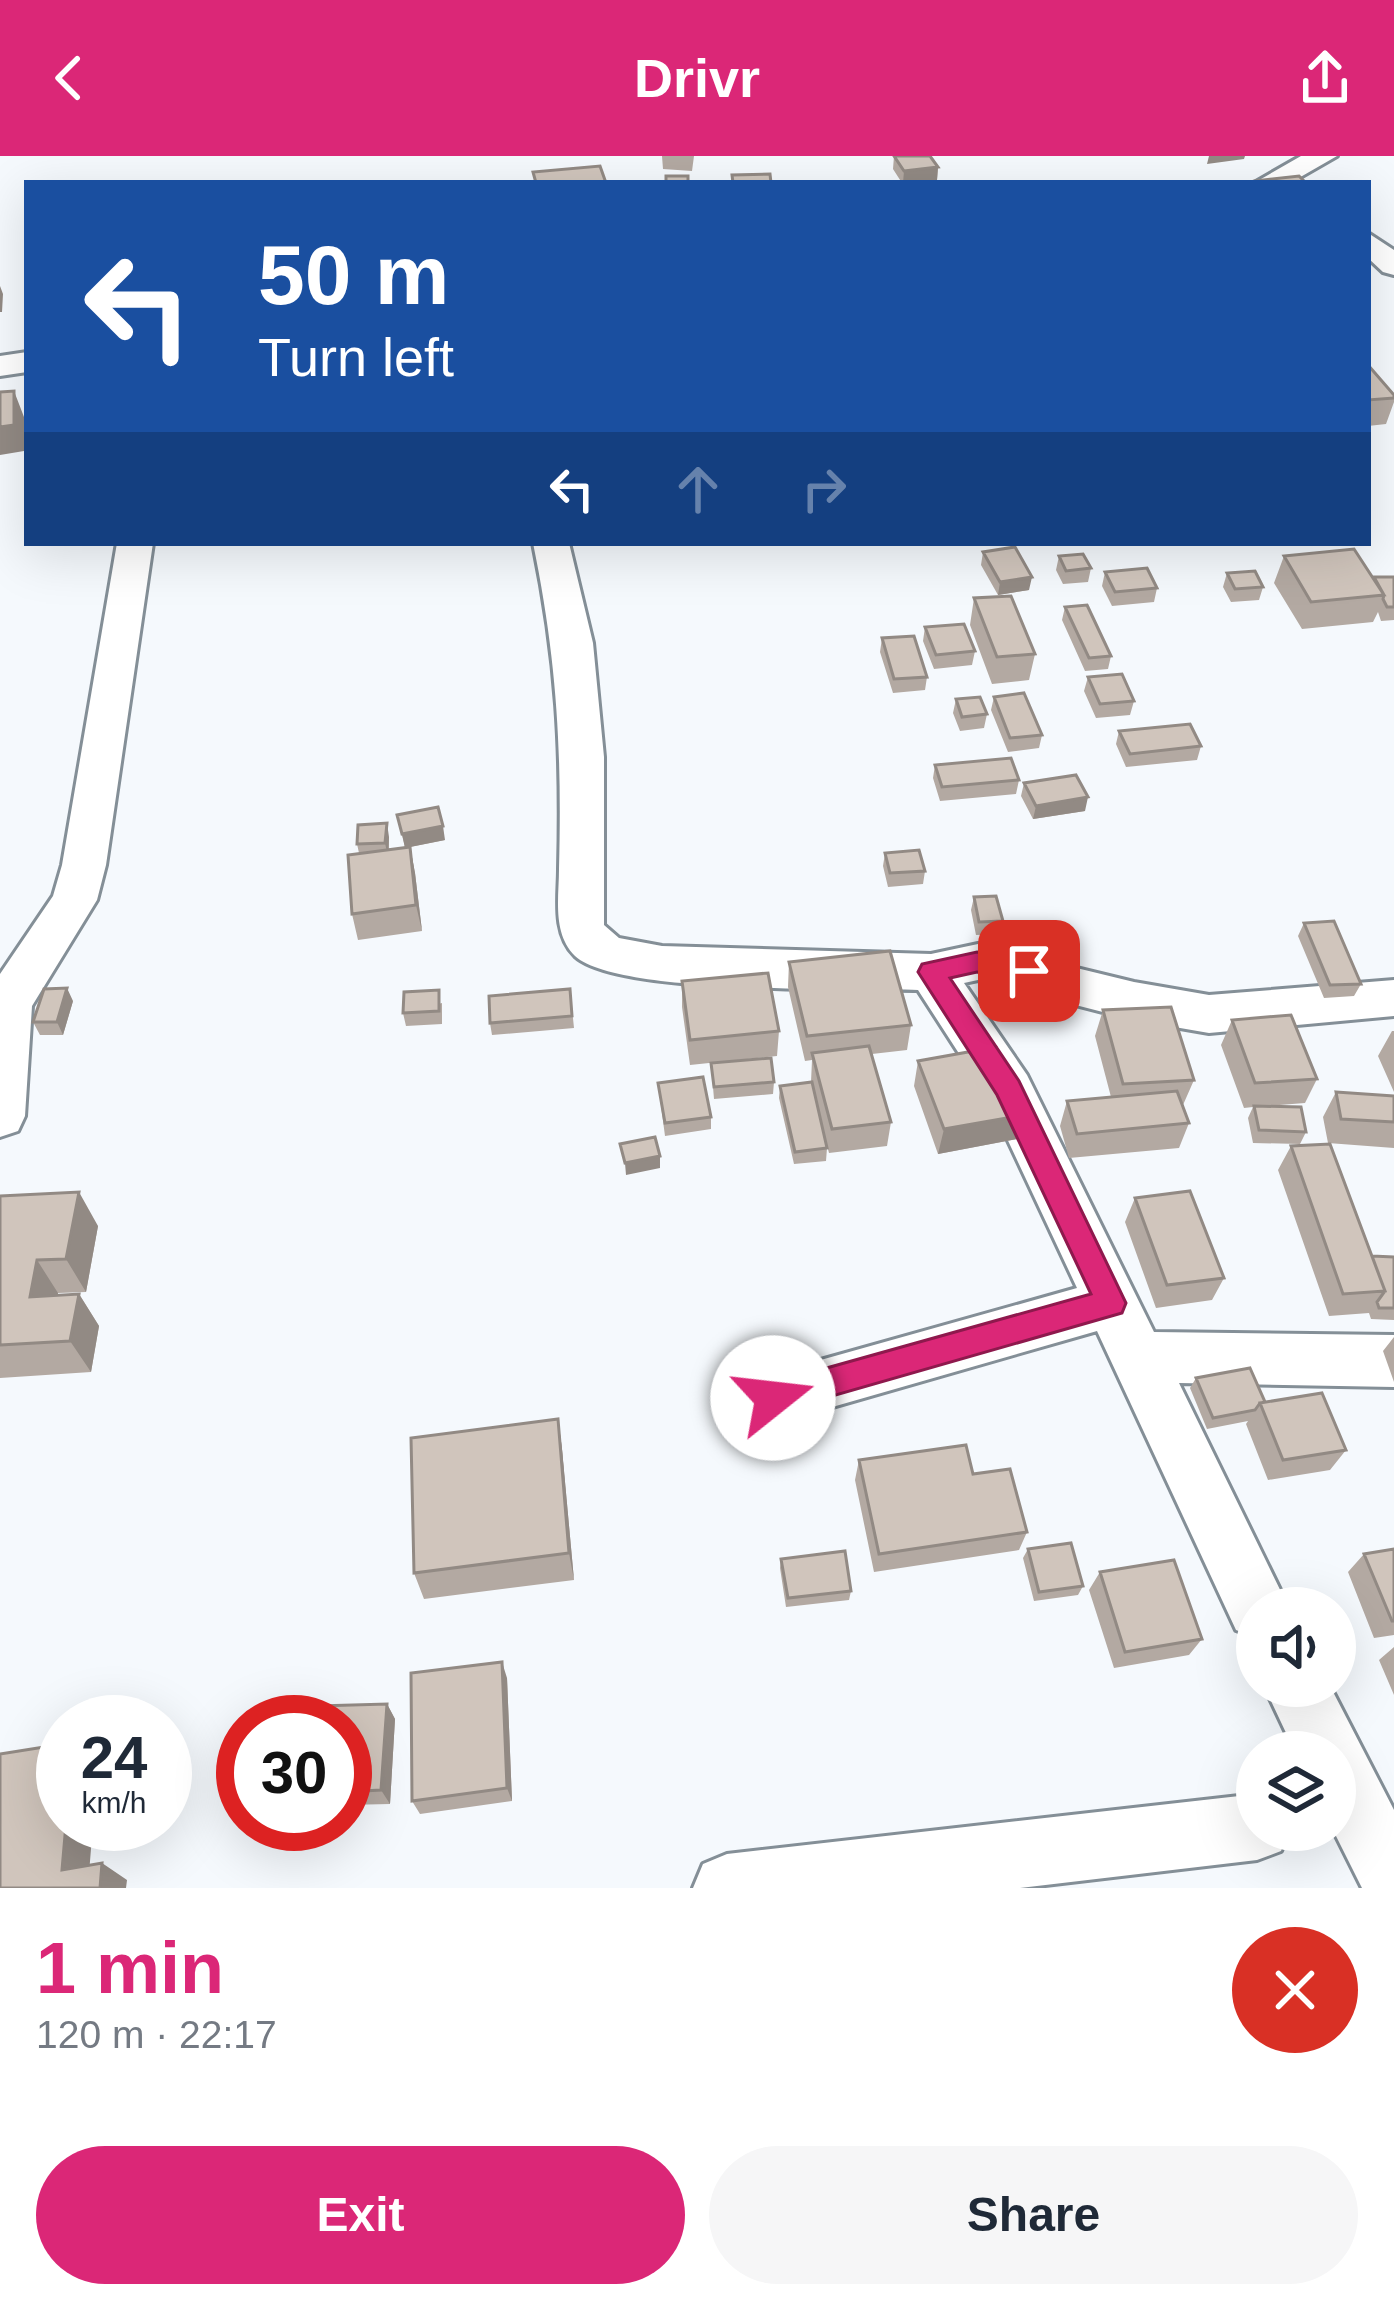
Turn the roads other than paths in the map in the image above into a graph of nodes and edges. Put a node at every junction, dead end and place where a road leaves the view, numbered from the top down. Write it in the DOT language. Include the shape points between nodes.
graph roads {
  1 [pos="1323,156"];
  2 [pos="1290,180"];
  3 [pos="1371,245"];
  4 [pos="1394,266"];
  5 [pos="136,546"];
  6 [pos="551,546"];
  7 [pos="932,972"];
  8 [pos="1394,998"];
  9 [pos="0,1116"];
  10 [pos="1111,1303"];
  11 [pos="1136,1357"];
  12 [pos="1394,1361"];
  13 [pos="773,1398"];
  14 [pos="1248,1587"];
  15 [pos="1356,1820"];
  16 [pos="1236,1829"];
  17 [pos="1394,1881"];
  18 [pos="727,1888"];
  1 -- 2 [label="street"];
  3 -- 4 [label="street"];
  5 -- 9 [label="street" via="84,865 74,900 8,1006"];
  6 -- 7 [label="street" via="572,643 583,757 580,927 591,943 662,964"];
  7 -- 8 [label="street" via="977,962 1209,1014"];
  7 -- 10 [label="street" via="1009,1089"];
  10 -- 11 [label="street"];
  10 -- 13 [label="street"];
  11 -- 12 [label="street"];
  11 -- 14 [label="street"];
  15 -- 17 [label="street"];
  16 -- 18 [label="street"];
}
